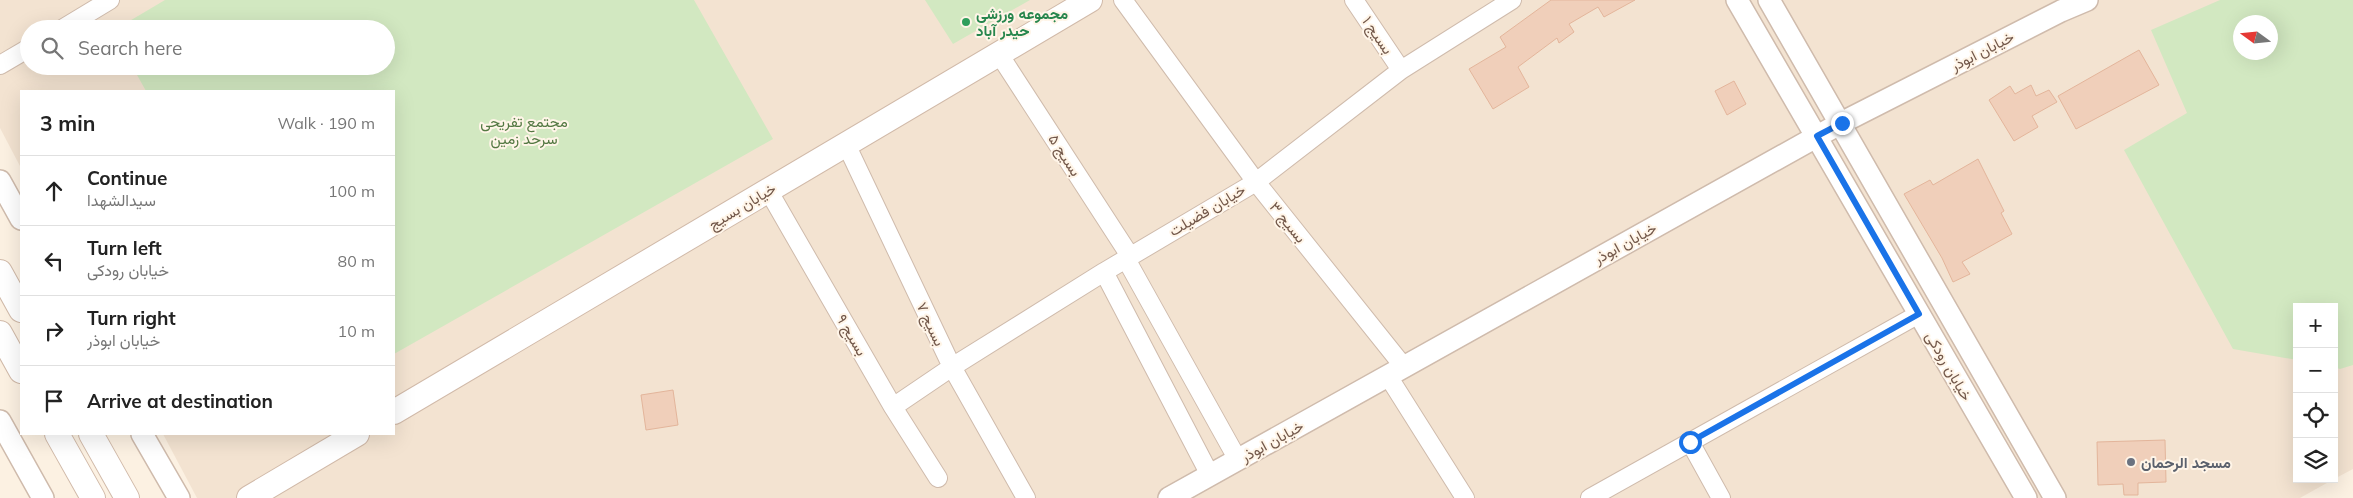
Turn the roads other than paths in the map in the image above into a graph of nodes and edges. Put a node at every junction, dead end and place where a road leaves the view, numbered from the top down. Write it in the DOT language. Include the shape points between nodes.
graph roads {
  1 [pos="110,0"];
  2 [pos="1090,0"];
  3 [pos="1123,0"];
  4 [pos="1354,0"];
  5 [pos="1512,0"];
  6 [pos="1737,0"];
  7 [pos="1769,0"];
  8 [pos="2087,0"];
  9 [pos="2058,5"];
  10 [pos="77,20"];
  11 [pos="20,53"];
  12 [pos="999,54"];
  13 [pos="0,65"];
  14 [pos="1401,70"];
  15 [pos="1842,123"];
  16 [pos="1817,136"];
  17 [pos="846,144"];
  18 [pos="0,182"];
  19 [pos="1256,182"];
  20 [pos="768,190"];
  21 [pos="20,217"];
  22 [pos="1128,257"];
  23 [pos="0,272"];
  24 [pos="1104,272"];
  25 [pos="20,308"];
  26 [pos="1919,314"];
  27 [pos="0,333"];
  28 [pos="952,367"];
  29 [pos="20,368"];
  30 [pos="1396,372"];
  31 [pos="893,407"];
  32 [pos="395,411"];
  33 [pos="0,421"];
  34 [pos="58,435"];
  35 [pos="92,435"];
  36 [pos="143,435"];
  37 [pos="355,435"];
  38 [pos="1690,442"];
  39 [pos="1238,460"];
  40 [pos="1210,475"];
  41 [pos="938,478"];
  42 [pos="43,498"];
  43 [pos="93,498"];
  44 [pos="127,498"];
  45 [pos="179,498"];
  46 [pos="248,498"];
  47 [pos="1026,498"];
  48 [pos="1169,498"];
  49 [pos="1465,498"];
  50 [pos="1590,498"];
  51 [pos="1721,498"];
  52 [pos="2026,498"];
  53 [pos="2055,498"];
  1 -- 10 [label="street"];
  2 -- 12 [label="main road, خیابان بسیج"];
  3 -- 19 [label="street, بسیج ۳"];
  4 -- 14 [label="street, بسیج ۱"];
  5 -- 14 [label="street, خیابان فضیلت"];
  6 -- 16 [label="street, خیابان رودکی"];
  7 -- 15 [label="street, خیابان رودکی"];
  8 -- 9 [label="street, خیابان ابوذر"];
  9 -- 15 [label="street, خیابان ابوذر"];
  11 -- 13 [label="street"];
  12 -- 17 [label="main road, خیابان بسیج"];
  12 -- 22 [label="street, بسیج ۵"];
  14 -- 19 [label="street, خیابان فضیلت"];
  15 -- 16 [label="street, خیابان ابوذر"];
  15 -- 53 [label="street, خیابان رودکی"];
  16 -- 26 [label="street, خیابان رودکی"];
  16 -- 30 [label="street, خیابان ابوذر"];
  17 -- 20 [label="main road, خیابان بسیج"];
  17 -- 28 [label="street, بسیج ۷"];
  18 -- 21 [label="street"];
  19 -- 22 [label="street, خیابان فضیلت"];
  19 -- 30 [label="street, بسیج ۳"];
  20 -- 31 [label="street, بسیج ۹"];
  20 -- 32 [label="main road, خیابان بسیج"];
  22 -- 24 [label="street, خیابان فضیلت"];
  22 -- 39 [label="street, بسیج ۵"];
  23 -- 25 [label="main road"];
  24 -- 28 [label="street, خیابان فضیلت"];
  24 -- 40 [label="street"];
  26 -- 38 [label="street"];
  26 -- 52 [label="street, خیابان رودکی"];
  27 -- 29 [label="main road"];
  28 -- 31 [label="street, خیابان فضیلت"];
  28 -- 47 [label="street, بسیج ۷"];
  30 -- 39 [label="street, خیابان ابوذر"];
  30 -- 49 [label="street, بسیج ۳"];
  31 -- 41 [label="street, بسیج ۹"];
  33 -- 42 [label="street"];
  34 -- 43 [label="main road"];
  35 -- 44 [label="main road"];
  36 -- 45 [label="street"];
  37 -- 46 [label="main road"];
  38 -- 50 [label="street"];
  38 -- 51 [label="street"];
  39 -- 40 [label="street, خیابان ابوذر"];
  40 -- 48 [label="street, خیابان ابوذر"];
}
